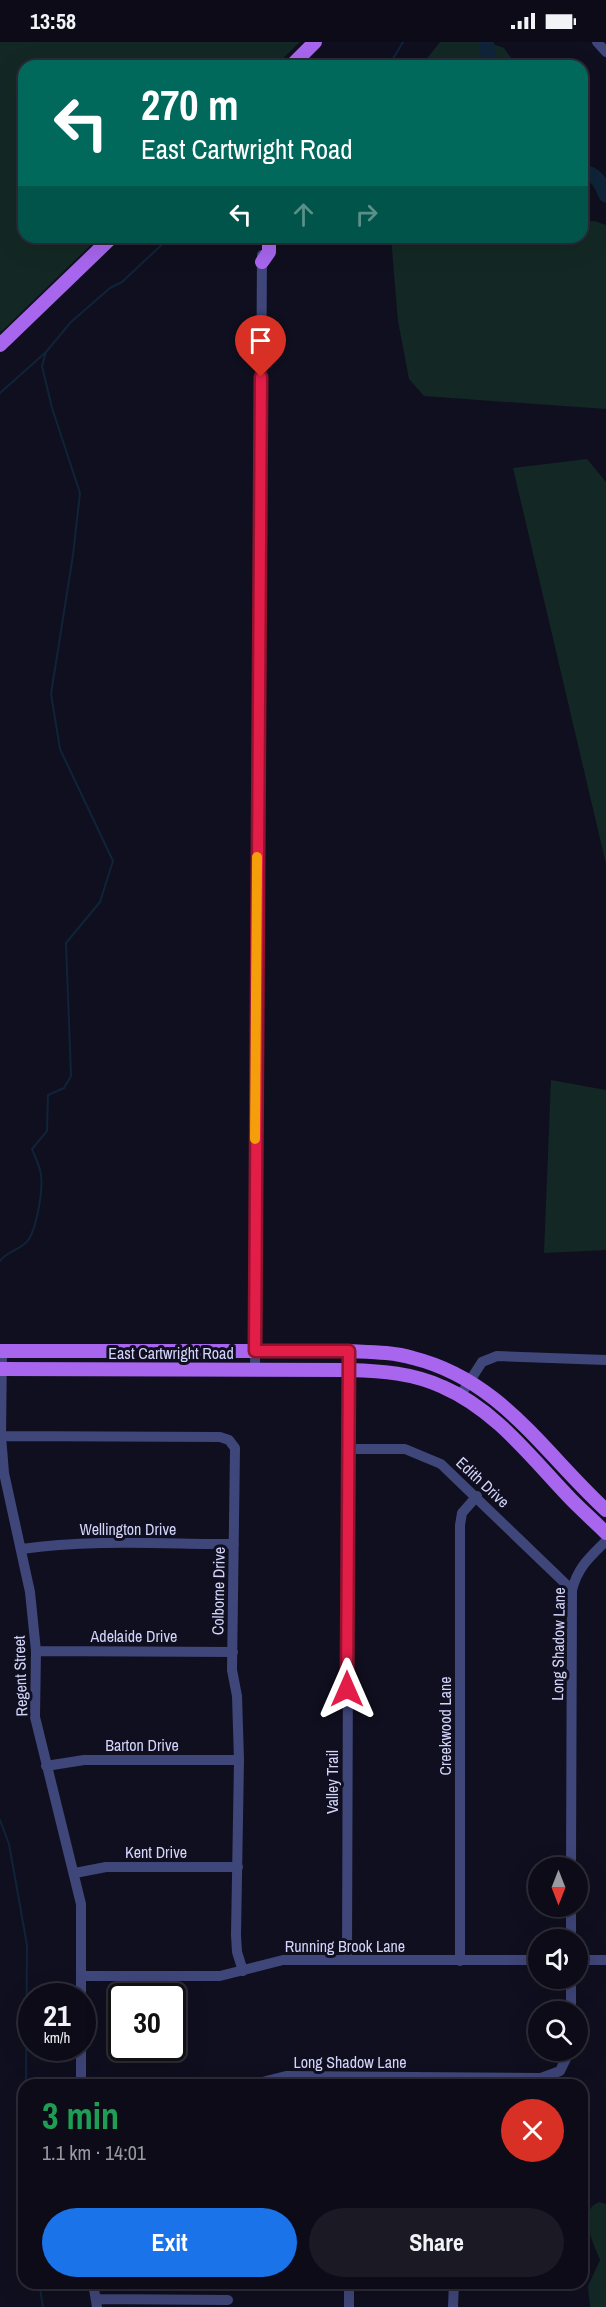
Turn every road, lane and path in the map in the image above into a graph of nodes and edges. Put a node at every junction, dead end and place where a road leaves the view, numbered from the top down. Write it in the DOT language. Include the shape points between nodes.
graph roads {
  1 [pos="315,42"];
  2 [pos="597,42"];
  3 [pos="606,52"];
  4 [pos="297,60"];
  5 [pos="106,243"];
  6 [pos="262,243"];
  7 [pos="269,243"];
  8 [pos="262,262"];
  9 [pos="0,345"];
  10 [pos="255,1351"];
  11 [pos="349,1351"];
  12 [pos="1,1352"];
  13 [pos="606,1359"];
  14 [pos="1,1369"];
  15 [pos="255,1370"];
  16 [pos="349,1370"];
  17 [pos="470,1380"];
  18 [pos="460,1396"];
  19 [pos="1,1436"];
  20 [pos="348,1449"];
  21 [pos="477,1496"];
  22 [pos="606,1510"];
  23 [pos="606,1533"];
  24 [pos="606,1541"];
  25 [pos="234,1544"];
  26 [pos="22,1549"];
  27 [pos="572,1590"];
  28 [pos="36,1651"];
  29 [pos="233,1652"];
  30 [pos="238,1760"];
  31 [pos="46,1766"];
  32 [pos="571,1857"];
  33 [pos="238,1867"];
  34 [pos="75,1873"];
  35 [pos="346,1960"];
  36 [pos="528,1960"];
  37 [pos="588,1960"];
  38 [pos="606,1960"];
  39 [pos="460,1961"];
  40 [pos="243,1971"];
  41 [pos="81,1976"];
  42 [pos="81,1983"];
  43 [pos="81,2061"];
  44 [pos="565,2061"];
  45 [pos="81,2079"];
  46 [pos="274,2079"];
  47 [pos="349,2289"];
  48 [pos="454,2289"];
  49 [pos="228,2300"];
  50 [pos="97,2303"];
  51 [pos="349,2307"];
  52 [pos="453,2307"];
  1 -- 4 [label="main road"];
  2 -- 3 [label="street"];
  5 -- 9 [label="main road"];
  6 -- 8 [label="street"];
  7 -- 8 [label="main road" via="269,252"];
  8 -- 10 [label="street"];
  10 -- 11 [label="main road, East Cartwright Road"];
  10 -- 12 [label="main road, East Cartwright Road"];
  10 -- 15 [label="street"];
  11 -- 16 [label="street, Valley Trail"];
  11 -- 17 [label="main road, East Cartwright Road" via="412,1357"];
  12 -- 14 [label="street, Regent Street"];
  13 -- 17 [label="street" via="497,1356 482,1362"];
  14 -- 15 [label="main road, East Cartwright Road"];
  14 -- 19 [label="street, Regent Street"];
  15 -- 16 [label="main road, East Cartwright Road"];
  16 -- 18 [label="main road, East Cartwright Road" via="401,1374 445,1387"];
  16 -- 20 [label="street, Valley Trail"];
  17 -- 18 [label="street"];
  17 -- 22 [label="main road, East Cartwright Road" via="519,1419"];
  18 -- 23 [label="main road, East Cartwright Road" via="518,1442"];
  19 -- 25 [label="street, Colborne Drive" via="229,1440 236,1456"];
  19 -- 26 [label="street, Regent Street" via="4,1473"];
  20 -- 21 [label="street, Edith Drive" via="405,1449 423,1455 441,1464"];
  20 -- 35 [label="street, Valley Trail"];
  21 -- 27 [label="street, Edith Drive"];
  21 -- 39 [label="street, Creekwood Lane" via="462,1513 460,1525"];
  24 -- 27 [label="street, Long Shadow Lane" via="582,1565"];
  25 -- 26 [label="street, Wellington Drive" via="93,1544"];
  25 -- 29 [label="street, Colborne Drive"];
  26 -- 28 [label="street, Regent Street"];
  27 -- 32 [label="street, Long Shadow Lane"];
  28 -- 29 [label="street, Adelaide Drive"];
  28 -- 31 [label="street, Regent Street" via="35,1717"];
  29 -- 30 [label="street, Colborne Drive"];
  30 -- 31 [label="street, Barton Drive" via="84,1760"];
  30 -- 33 [label="street, Colborne Drive"];
  31 -- 34 [label="street, Regent Street"];
  33 -- 34 [label="street, Kent Drive" via="106,1867"];
  33 -- 40 [label="street, Colborne Drive" via="236,1935"];
  34 -- 41 [label="street, Regent Street" via="81,1904"];
  35 -- 39 [label="street, Running Brook Lane"];
  35 -- 40 [label="street, Running Brook Lane" via="283,1960"];
  36 -- 39 [label="street, Running Brook Lane"];
  37 -- 38 [label="street"];
  40 -- 41 [label="street, Running Brook Lane" via="220,1976"];
  41 -- 42 [label="street, Regent Street"];
  43 -- 45 [label="street"];
  44 -- 46 [label="street, Long Shadow Lane" via="560,2071 541,2078"];
  47 -- 51 [label="street"];
  48 -- 52 [label="street"];
  49 -- 50 [label="street"];
}
